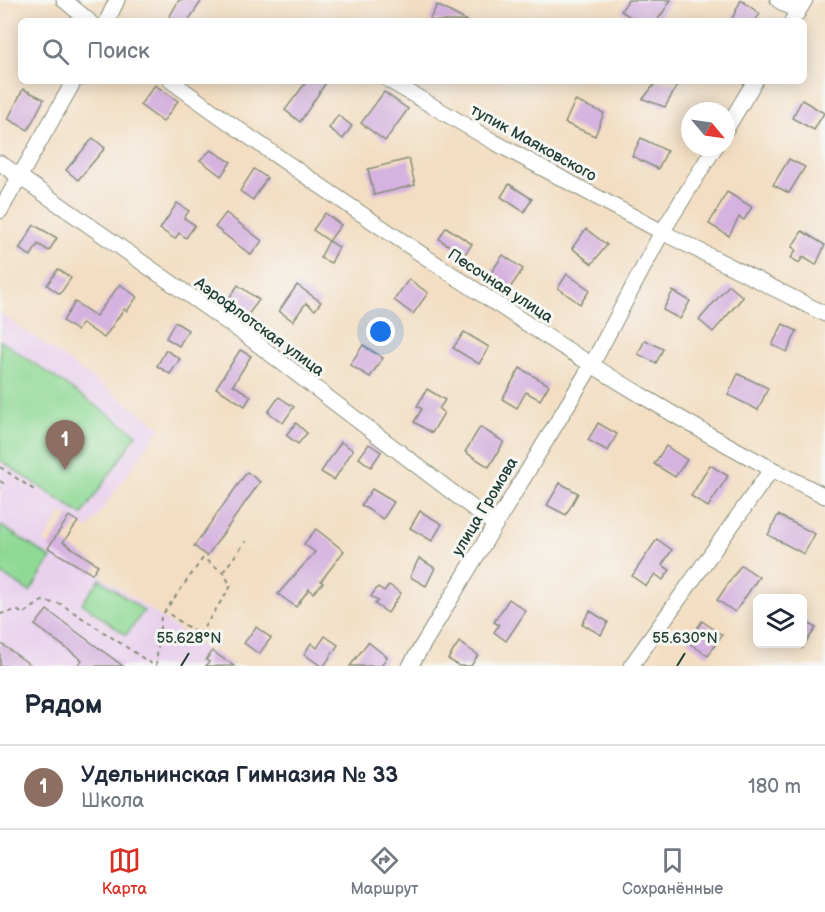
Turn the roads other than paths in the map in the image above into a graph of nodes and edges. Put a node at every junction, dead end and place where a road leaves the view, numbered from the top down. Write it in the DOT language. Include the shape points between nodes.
graph roads {
  1 [pos="64,0"];
  2 [pos="117,0"];
  3 [pos="778,0"];
  4 [pos="798,11"];
  5 [pos="85,18"];
  6 [pos="108,18"];
  7 [pos="72,84"];
  8 [pos="175,84"];
  9 [pos="395,84"];
  10 [pos="753,84"];
  11 [pos="735,114"];
  12 [pos="709,156"];
  13 [pos="0,163"];
  14 [pos="19,176"];
  15 [pos="0,211"];
  16 [pos="662,232"];
  17 [pos="825,314"];
  18 [pos="591,366"];
  19 [pos="771,470"];
  20 [pos="825,496"];
  21 [pos="494,524"];
  22 [pos="410,666"];
  23 [pos="631,666"];
  1 -- 5 [label="street"];
  2 -- 6 [label="street"];
  3 -- 4 [label="street"];
  7 -- 14 [label="street"];
  8 -- 18 [label="street, Песочная улица" via="304,177"];
  9 -- 16 [label="street, тупик Маяковского"];
  10 -- 11 [label="street"];
  12 -- 16 [label="street, улица Громова"];
  13 -- 14 [label="street, Аэрофлотская улица"];
  14 -- 15 [label="street"];
  14 -- 21 [label="street, Аэрофлотская улица" via="243,333"];
  16 -- 17 [label="street, тупик Маяковского"];
  16 -- 18 [label="street, улица Громова"];
  18 -- 19 [label="street, Песочная улица"];
  18 -- 21 [label="street, улица Громова"];
  19 -- 20 [label="street, Песочная улица"];
  19 -- 23 [label="street"];
  21 -- 22 [label="street, улица Громова"];
}
